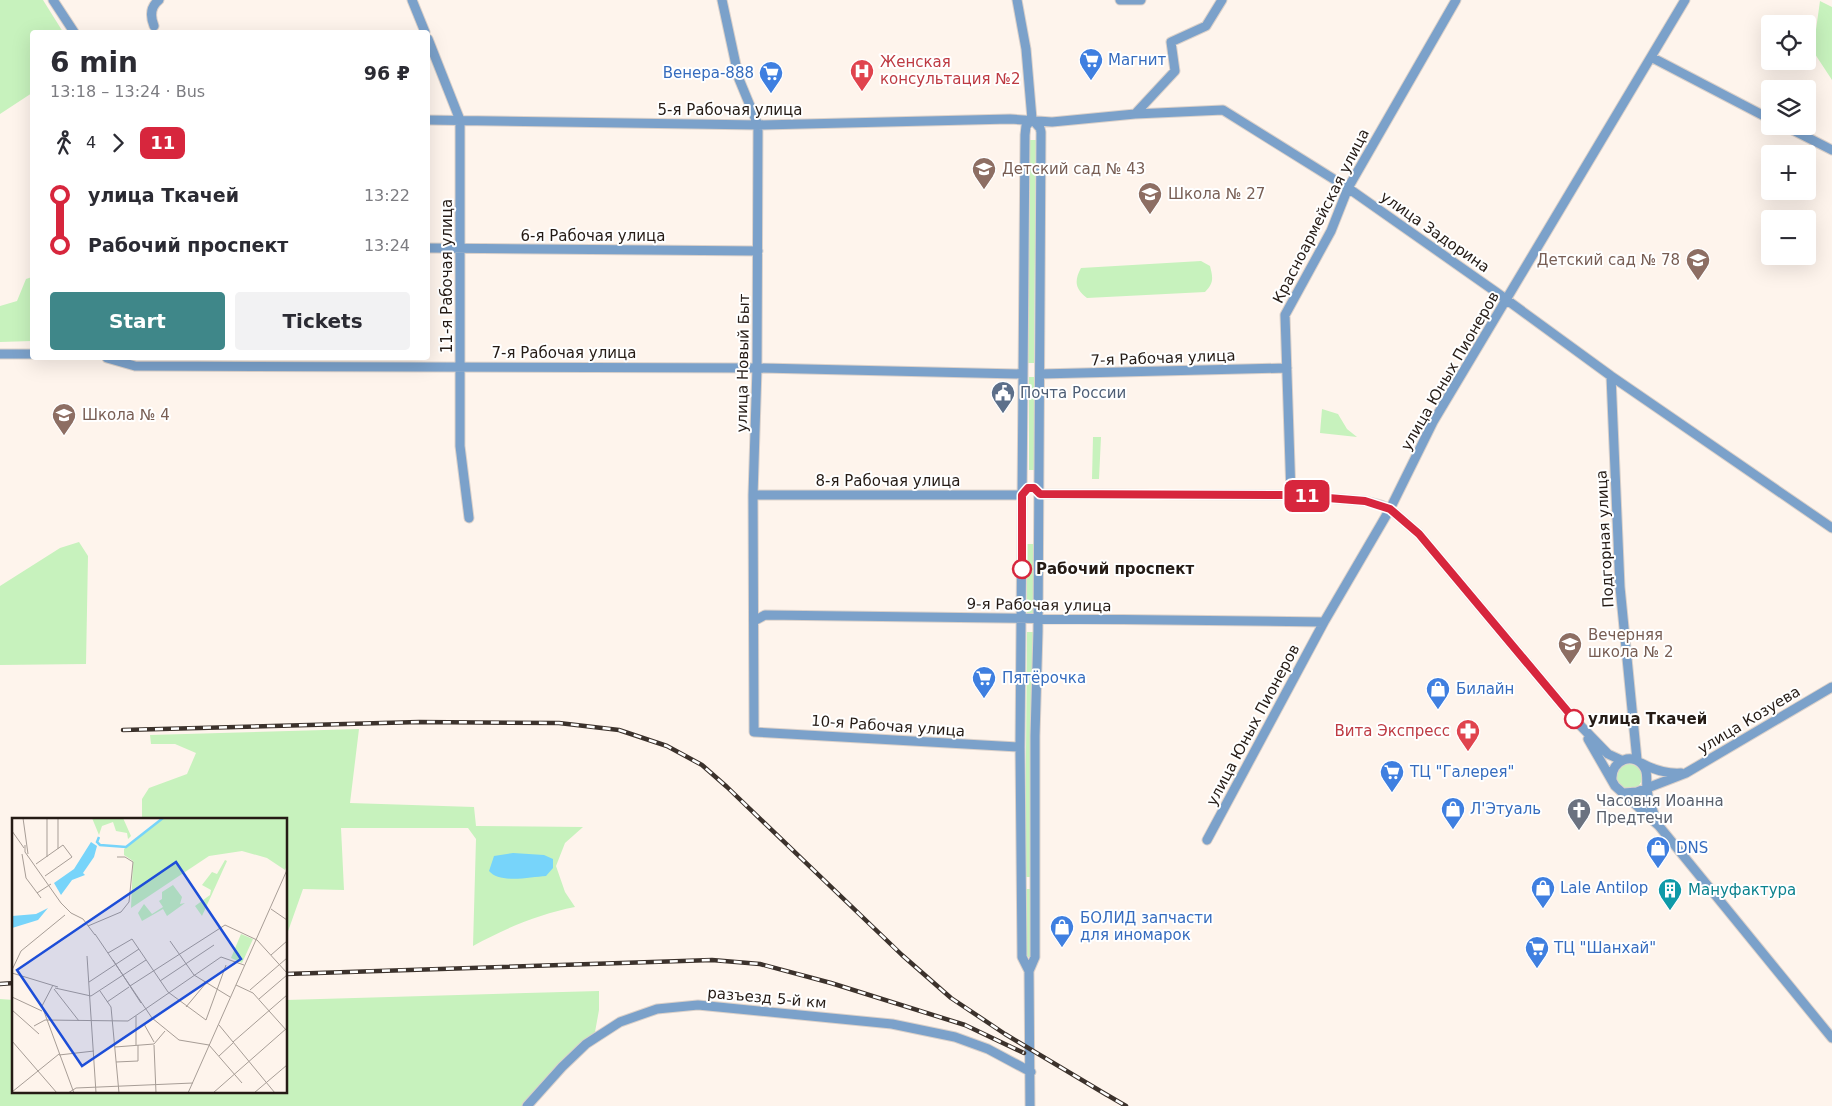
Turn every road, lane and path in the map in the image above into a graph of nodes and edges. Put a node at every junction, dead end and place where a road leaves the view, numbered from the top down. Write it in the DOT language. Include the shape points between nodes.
graph roads {
  1 [pos="53,0"];
  2 [pos="159,0"];
  3 [pos="412,0"];
  4 [pos="722,0"];
  5 [pos="1017,0"];
  6 [pos="1120,0"];
  7 [pos="1141,0"];
  8 [pos="1222,0"];
  9 [pos="1456,0"];
  10 [pos="1684,0"];
  11 [pos="154,26"];
  12 [pos="73,30"];
  13 [pos="424,30"];
  14 [pos="430,44"];
  15 [pos="1651,57"];
  16 [pos="1134,114"];
  17 [pos="1761,114"];
  18 [pos="1032,119"];
  19 [pos="430,120"];
  20 [pos="460,120"];
  21 [pos="758,125"];
  22 [pos="1803,135"];
  23 [pos="1832,150"];
  24 [pos="1348,188"];
  25 [pos="430,248"];
  26 [pos="460,248"];
  27 [pos="758,251"];
  28 [pos="1507,300"];
  29 [pos="0,354"];
  30 [pos="30,354"];
  31 [pos="114,360"];
  32 [pos="460,366"];
  33 [pos="757,368"];
  34 [pos="1288,368"];
  35 [pos="1022,374"];
  36 [pos="1040,374"];
  37 [pos="1611,376"];
  38 [pos="1040,494"];
  39 [pos="753,495"];
  40 [pos="1022,495"];
  41 [pos="1291,495"];
  42 [pos="1039,504"];
  43 [pos="1022,505"];
  44 [pos="1390,509"];
  45 [pos="469,518"];
  46 [pos="1832,528"];
  47 [pos="1021,619"];
  48 [pos="1038,619"];
  49 [pos="754,621"];
  50 [pos="1324,622"];
  51 [pos="1832,682"];
  52 [pos="1828,689"];
  53 [pos="1583,728"];
  54 [pos="754,732"];
  55 [pos="1020,747"];
  56 [pos="1621,760"];
  57 [pos="1639,762"];
  58 [pos="1686,773"];
  59 [pos="1647,778"];
  60 [pos="1612,780"];
  61 [pos="1647,789"];
  62 [pos="1637,792"];
  63 [pos="1624,793"];
  64 [pos="1659,826"];
  65 [pos="1207,840"];
  66 [pos="1029,971"];
  67 [pos="1832,1038"];
  68 [pos="1031,1072"];
  69 [pos="527,1106"];
  70 [pos="1030,1106"];
  1 -- 12 [label="street"];
  2 -- 11 [label="street" via="151,13"];
  3 -- 13 [label="street"];
  4 -- 21 [label="street, улица Новый Быт" via="739,79"];
  5 -- 18 [label="street" via="1026,49"];
  6 -- 7 [label="street"];
  8 -- 16 [label="street" via="1206,26 1171,42 1175,71"];
  9 -- 24 [label="street, Красноармейская улица"];
  10 -- 15 [label="street, улица Юных Пионеров"];
  14 -- 20 [label="street, 11-я Рабочая улица"];
  15 -- 17 [label="street"];
  15 -- 28 [label="street, улица Юных Пионеров"];
  16 -- 18 [label="street, улица Задорина" via="1052,122"];
  16 -- 24 [label="street, улица Задорина" via="1224,110"];
  18 -- 21 [label="street, 5-я Рабочая улица"];
  18 -- 35 [label="street" via="1026,126 1025,135"];
  18 -- 36 [label="street" via="1041,132"];
  19 -- 20 [label="street, 5-я Рабочая улица"];
  20 -- 21 [label="street, 5-я Рабочая улица"];
  20 -- 26 [label="street, 11-я Рабочая улица"];
  21 -- 27 [label="street, улица Новый Быт"];
  22 -- 23 [label="street"];
  24 -- 28 [label="street, улица Задорина"];
  24 -- 34 [label="street, Красноармейская улица" via="1331,231 1285,315"];
  25 -- 26 [label="street, 6-я Рабочая улица"];
  26 -- 27 [label="street, 6-я Рабочая улица"];
  26 -- 32 [label="street, 11-я Рабочая улица"];
  27 -- 33 [label="street, улица Новый Быт"];
  28 -- 37 [label="street, улица Задорина"];
  28 -- 44 [label="street, улица Юных Пионеров" via="1433,422"];
  29 -- 30 [label="street"];
  31 -- 32 [label="street, 7-я Рабочая улица" via="135,366"];
  32 -- 33 [label="street, 7-я Рабочая улица"];
  32 -- 45 [label="street, 11-я Рабочая улица" via="460,446"];
  33 -- 35 [label="street, 7-я Рабочая улица"];
  33 -- 39 [label="street, улица Новый Быт"];
  34 -- 36 [label="street, 7-я Рабочая улица"];
  34 -- 41 [label="street, Красноармейская улица"];
  35 -- 40 [label="street"];
  36 -- 38 [label="street"];
  37 -- 46 [label="street, улица Задорина"];
  37 -- 57 [label="street, Подгорная улица" via="1620,587"];
  38 -- 40 [label="street" via="1034,488 1028,488"];
  38 -- 41 [label="street"];
  38 -- 42 [label="street"];
  39 -- 40 [label="street, 8-я Рабочая улица"];
  39 -- 49 [label="street, улица Новый Быт"];
  40 -- 43 [label="street"];
  41 -- 44 [label="street" via="1365,501"];
  42 -- 43 [label="street" via="1034,511 1027,511"];
  42 -- 48 [label="street"];
  43 -- 47 [label="street"];
  44 -- 50 [label="street, улица Юных Пионеров"];
  44 -- 53 [label="street" via="1419,534"];
  47 -- 48 [label="street, 9-я Рабочая улица"];
  47 -- 49 [label="street, 9-я Рабочая улица" via="765,615"];
  47 -- 55 [label="street"];
  48 -- 50 [label="street, 9-я Рабочая улица"];
  48 -- 66 [label="street" via="1035,957"];
  49 -- 54 [label="street, улица Новый Быт"];
  50 -- 65 [label="street, улица Юных Пионеров"];
  51 -- 52 [label="street, улица Козуева"];
  52 -- 58 [label="street, улица Козуева"];
  53 -- 56 [label="street" via="1608,754"];
  53 -- 60 [label="street"];
  54 -- 55 [label="street, 10-я Рабочая улица"];
  55 -- 66 [label="street" via="1022,957"];
  56 -- 57 [label="street"];
  56 -- 60 [label="street" via="1613,768"];
  57 -- 58 [label="street" via="1661,772"];
  57 -- 59 [label="street"];
  58 -- 61 [label="street, улица Козуева"];
  59 -- 61 [label="street"];
  59 -- 62 [label="street"];
  60 -- 63 [label="street"];
  61 -- 62 [label="street, улица Козуева"];
  61 -- 64 [label="street"];
  62 -- 63 [label="street"];
  63 -- 64 [label="street"];
  64 -- 67 [label="street"];
  66 -- 68 [label="street"];
  68 -- 69 [label="street, разъезд 5-й км" via="955,1037 892,1024 698,1005 657,1009 620,1022 586,1044"];
  68 -- 70 [label="street"];
}
